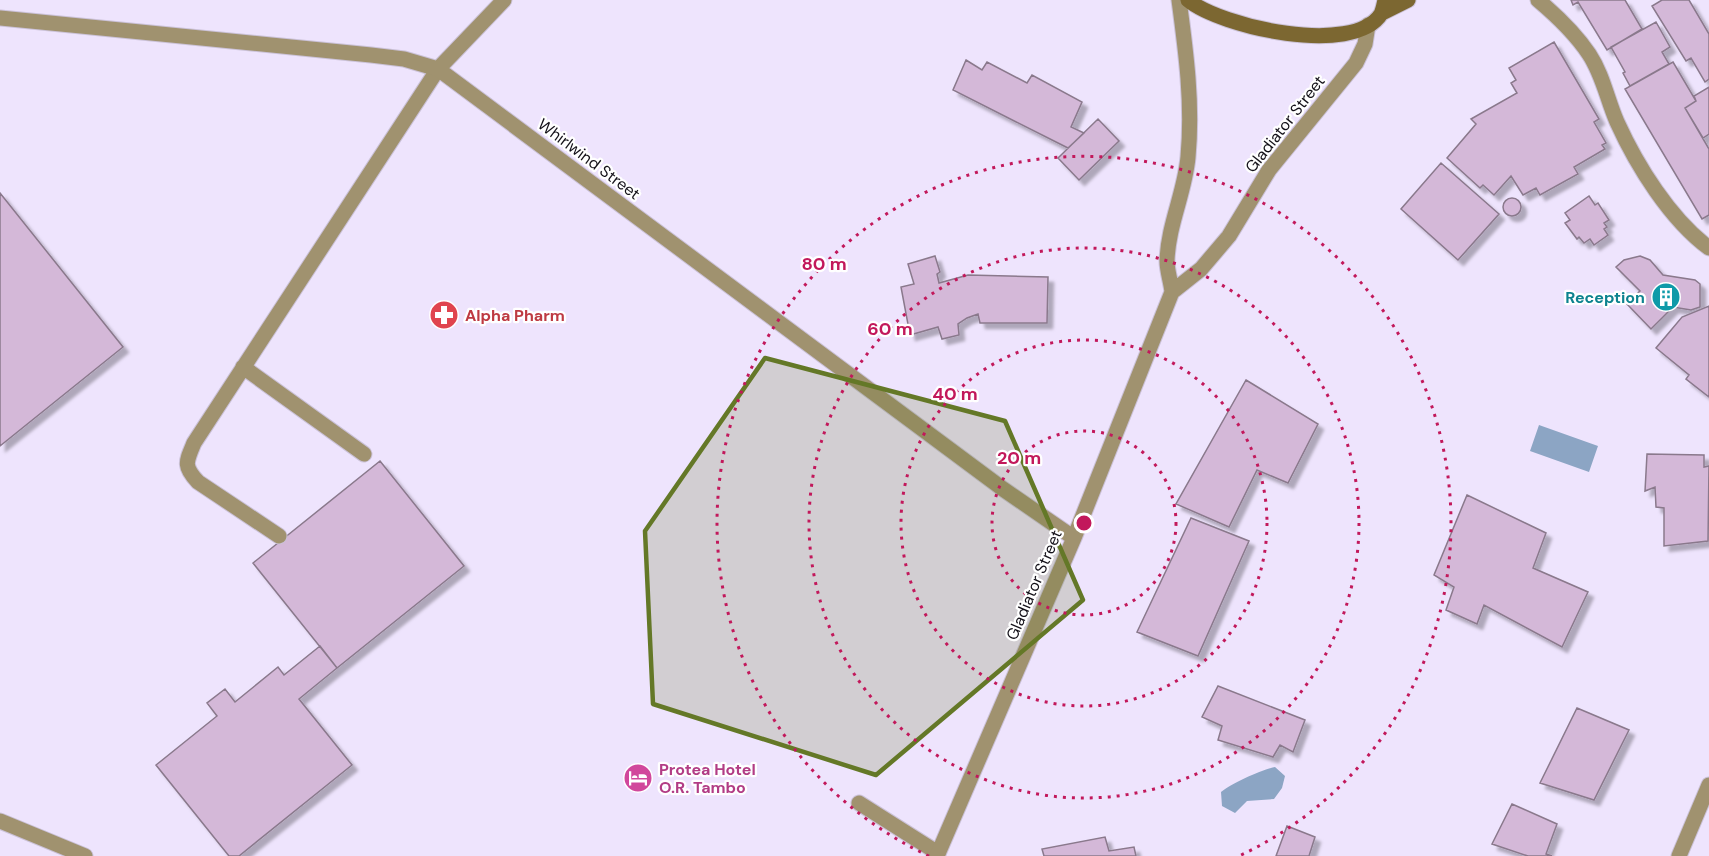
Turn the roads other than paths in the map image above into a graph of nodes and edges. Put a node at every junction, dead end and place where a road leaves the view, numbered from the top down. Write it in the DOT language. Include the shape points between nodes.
graph roads {
  1 [pos="504,0"];
  2 [pos="1179,0"];
  3 [pos="1188,0"];
  4 [pos="1408,0"];
  5 [pos="1538,0"];
  6 [pos="1383,7"];
  7 [pos="0,18"];
  8 [pos="1368,25"];
  9 [pos="438,69"];
  10 [pos="1709,248"];
  11 [pos="1172,292"];
  12 [pos="243,367"];
  13 [pos="364,454"];
  14 [pos="279,536"];
  15 [pos="1074,538"];
  16 [pos="1709,785"];
  17 [pos="859,803"];
  18 [pos="0,821"];
  19 [pos="938,855"];
  20 [pos="85,856"];
  21 [pos="1679,856"];
  1 -- 9 [label="street"];
  2 -- 11 [label="street" via="1191,114 1188,159 1167,262"];
  3 -- 8 [label="street" via="1220,18 1312,36 1332,36"];
  4 -- 6 [label="street"];
  5 -- 10 [label="street" via="1589,54 1632,151 1673,213"];
  6 -- 8 [label="street"];
  7 -- 9 [label="street, Whirlwind Street" via="371,55"];
  8 -- 11 [label="street, Gladiator Street" via="1356,63 1269,170 1229,236 1201,269"];
  9 -- 12 [label="street"];
  9 -- 15 [label="street, Whirlwind Street"];
  11 -- 15 [label="street, Gladiator Street"];
  12 -- 13 [label="street"];
  12 -- 14 [label="street" via="194,443 186,462 188,472"];
  15 -- 19 [label="street, Gladiator Street"];
  16 -- 21 [label="street"];
  17 -- 19 [label="street"];
  18 -- 20 [label="street"];
}
